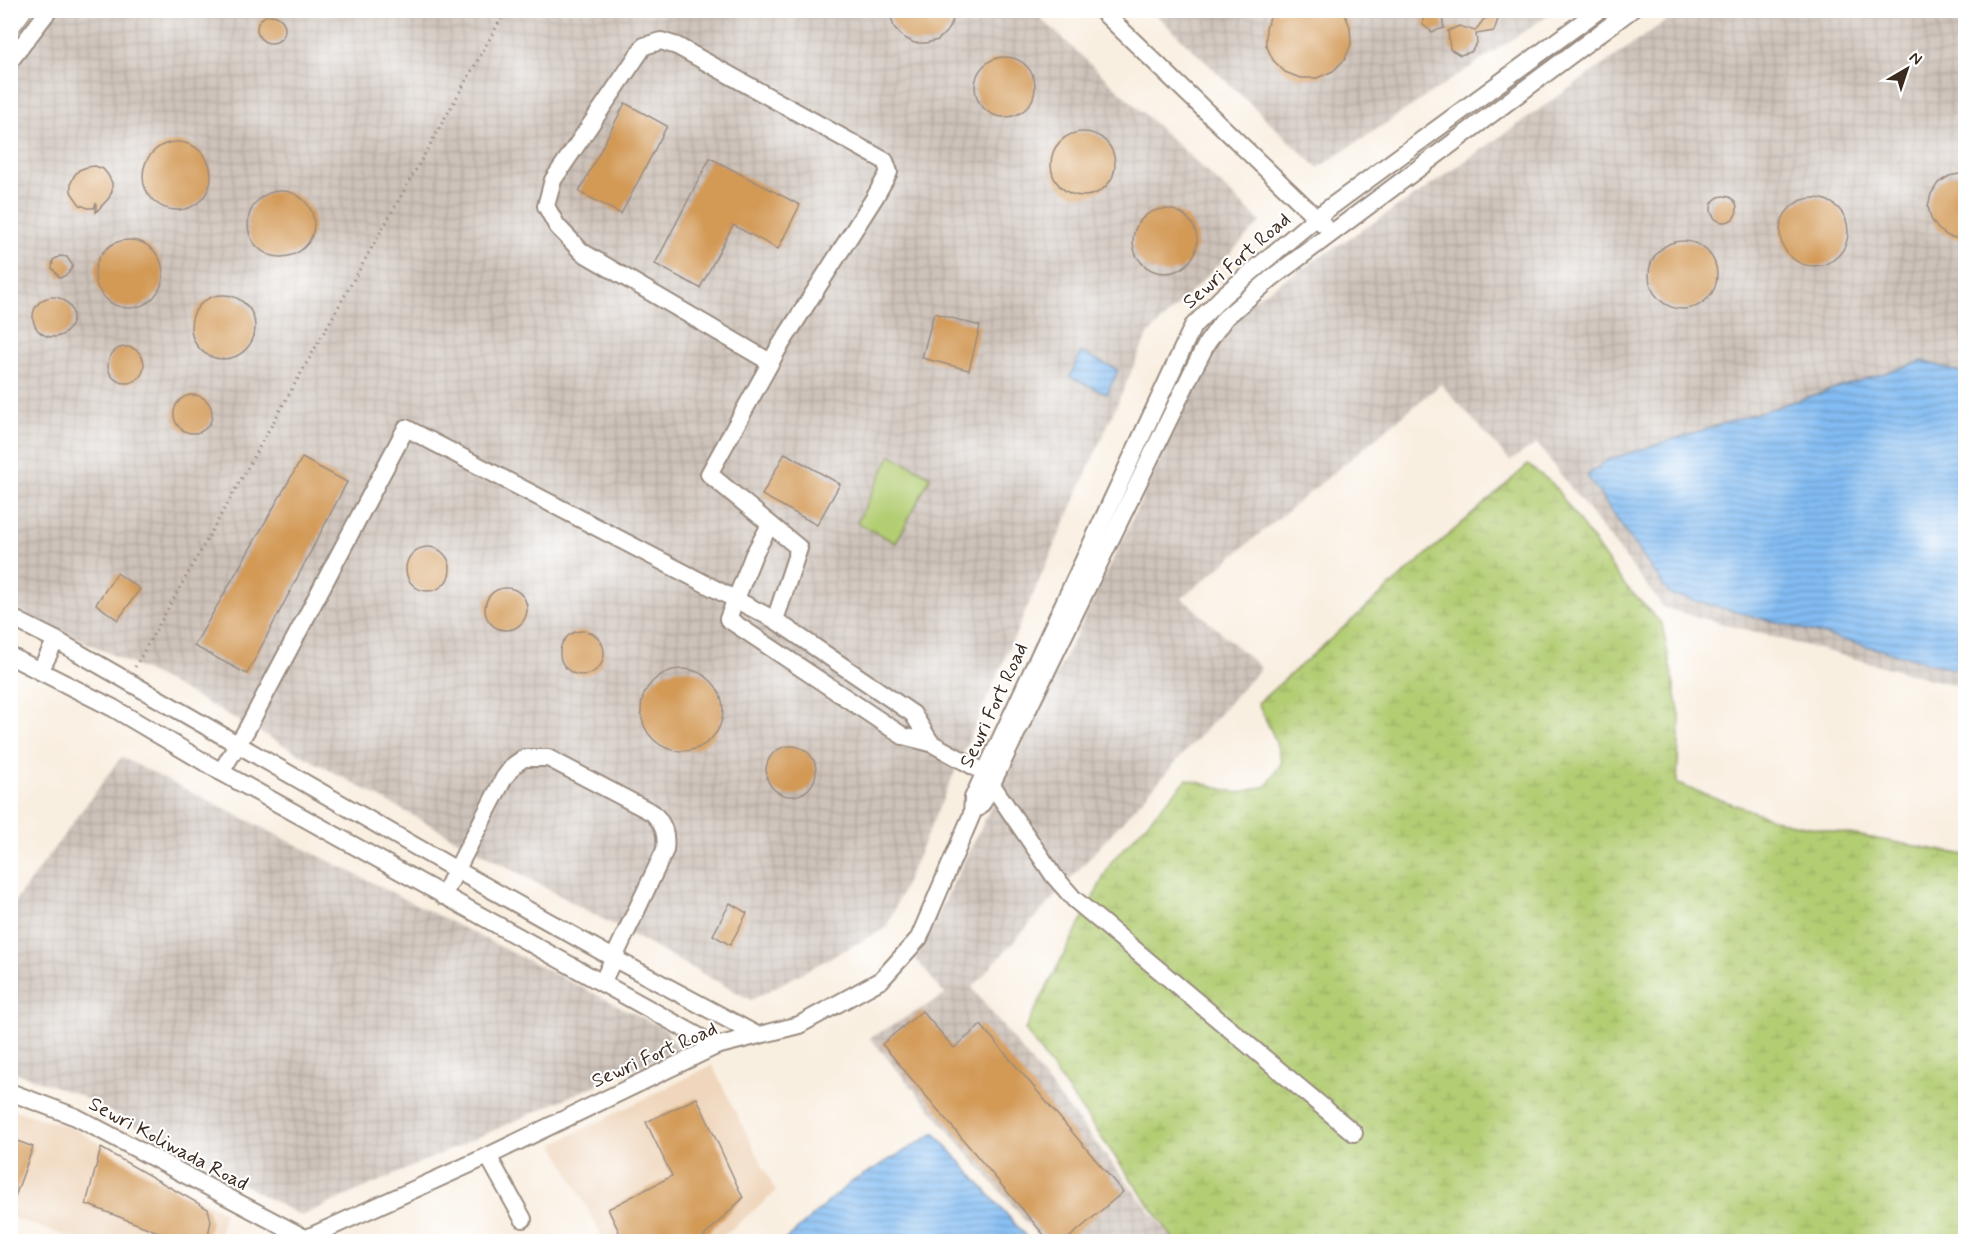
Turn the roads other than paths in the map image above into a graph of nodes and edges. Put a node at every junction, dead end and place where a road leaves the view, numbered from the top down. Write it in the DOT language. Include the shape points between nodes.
graph roads {
  1 [pos="19,10"];
  2 [pos="49,10"];
  3 [pos="1101,10"];
  4 [pos="1599,10"];
  5 [pos="1631,10"];
  6 [pos="10,22"];
  7 [pos="10,61"];
  8 [pos="1443,124"];
  9 [pos="1456,140"];
  10 [pos="1317,217"];
  11 [pos="1332,234"];
  12 [pos="770,362"];
  13 [pos="1147,423"];
  14 [pos="1164,430"];
  15 [pos="770,525"];
  16 [pos="736,600"];
  17 [pos="10,617"];
  18 [pos="775,620"];
  19 [pos="56,640"];
  20 [pos="10,656"];
  21 [pos="40,671"];
  22 [pos="931,743"];
  23 [pos="237,744"];
  24 [pos="221,772"];
  25 [pos="988,779"];
  26 [pos="457,871"];
  27 [pos="443,896"];
  28 [pos="615,959"];
  29 [pos="602,983"];
  30 [pos="757,1035"];
  31 [pos="716,1046"];
  32 [pos="10,1092"];
  33 [pos="1354,1133"];
  34 [pos="488,1156"];
  35 [pos="523,1219"];
  36 [pos="301,1240"];
  1 -- 6 [label="highway"];
  2 -- 7 [label="street"];
  3 -- 10 [label="street"];
  4 -- 8 [label="street, Sewri Fort Road"];
  5 -- 9 [label="street"];
  8 -- 9 [label="street"];
  8 -- 10 [label="street, Sewri Fort Road"];
  9 -- 11 [label="street"];
  10 -- 11 [label="street"];
  10 -- 13 [label="street, Sewri Fort Road" via="1193,326"];
  11 -- 14 [label="street" via="1225,318 1207,343"];
  12 -- 12 [label="street" via="582,252 557,226 546,206 553,180 644,46 661,41 677,46 885,161 889,172 875,197"];
  12 -- 15 [label="street" via="709,474"];
  13 -- 14 [label="street"];
  13 -- 25 [label="street, Sewri Fort Road"];
  14 -- 25 [label="street"];
  15 -- 16 [label="street"];
  15 -- 18 [label="street" via="799,548"];
  16 -- 18 [label="street"];
  16 -- 22 [label="street" via="728,619 903,736"];
  16 -- 23 [label="street" via="406,428"];
  17 -- 19 [label="street"];
  18 -- 22 [label="street" via="913,714"];
  19 -- 21 [label="street"];
  19 -- 23 [label="street"];
  20 -- 21 [label="street"];
  21 -- 24 [label="street" via="113,708"];
  22 -- 25 [label="street"];
  23 -- 24 [label="street"];
  23 -- 26 [label="street"];
  24 -- 27 [label="street"];
  25 -- 30 [label="street, Sewri Fort Road" via="972,800 972,814 919,938 881,980 799,1025"];
  25 -- 33 [label="street" via="1074,899"];
  26 -- 27 [label="street"];
  26 -- 28 [label="street"];
  26 -- 28 [label="street" via="504,778 524,758 548,758 653,813 667,836 665,850"];
  27 -- 29 [label="street"];
  28 -- 29 [label="street"];
  28 -- 30 [label="street"];
  29 -- 31 [label="street"];
  30 -- 31 [label="street, Sewri Fort Road"];
  31 -- 34 [label="street, Sewri Fort Road"];
  32 -- 36 [label="street, Sewri Koliwada Road" via="76,1117"];
  34 -- 35 [label="street"];
  34 -- 36 [label="street, Sewri Fort Road"];
}
